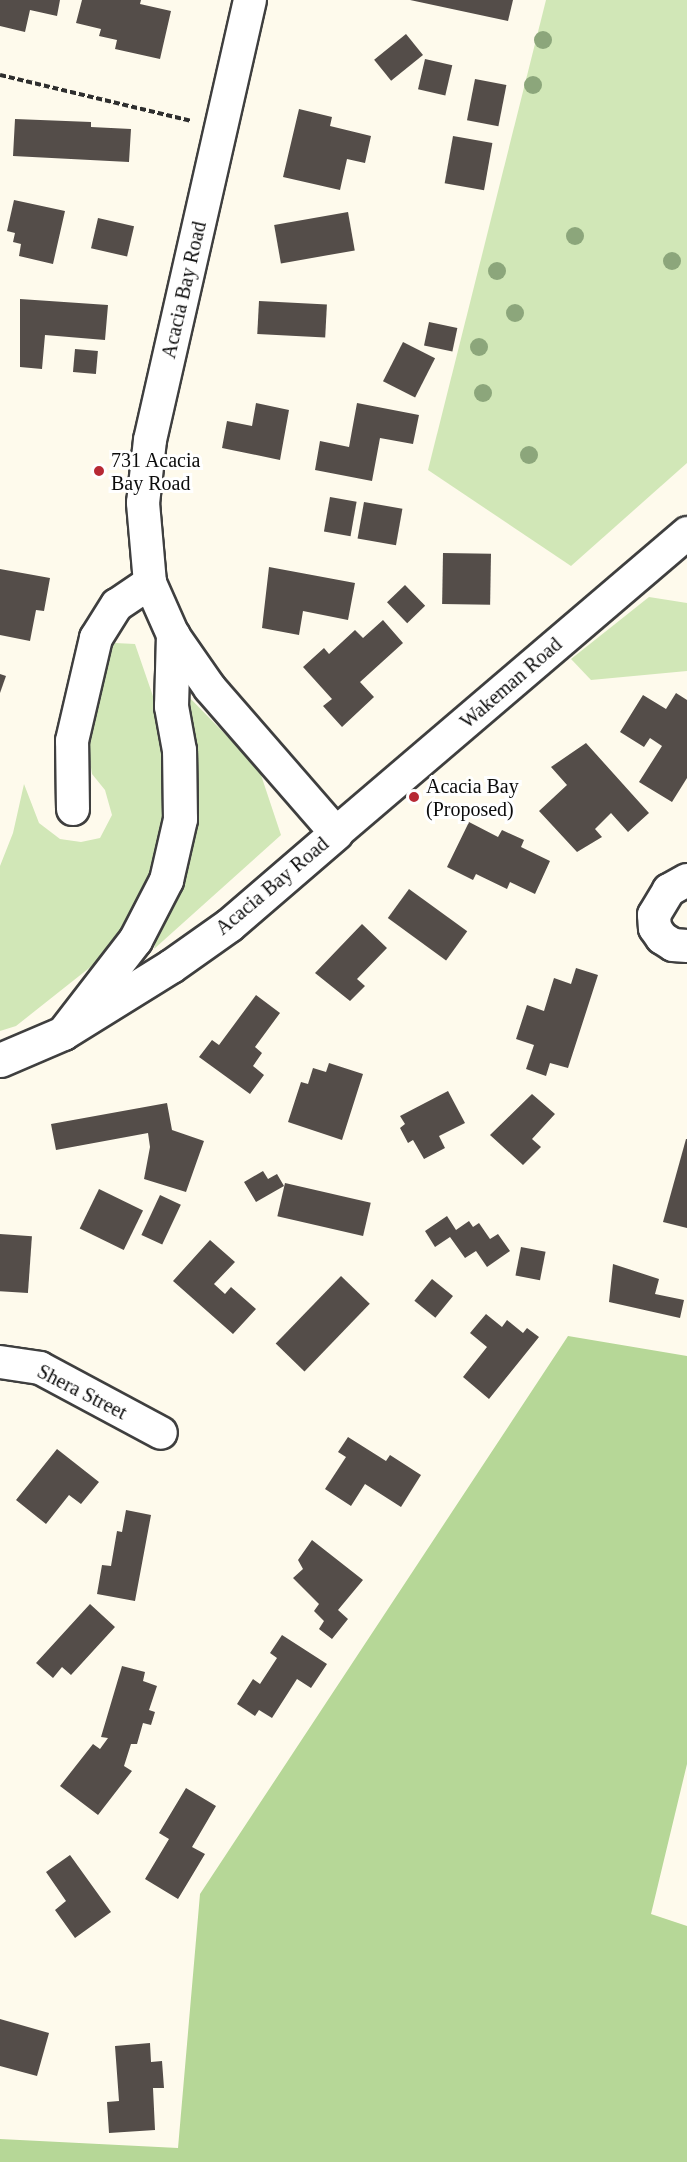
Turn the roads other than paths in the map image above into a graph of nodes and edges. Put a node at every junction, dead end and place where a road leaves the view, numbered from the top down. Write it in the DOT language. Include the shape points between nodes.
graph roads {
  1 [pos="250,0"];
  2 [pos="680,550"];
  3 [pos="150,583"];
  4 [pos="173,635"];
  5 [pos="73,810"];
  6 [pos="336,833"];
  7 [pos="687,880"];
  8 [pos="687,946"];
  9 [pos="63,1033"];
  10 [pos="0,1060"];
  11 [pos="0,1362"];
  12 [pos="161,1433"];
  1 -- 3 [label="street, Acacia Bay Road" via="150,440 143,503"];
  2 -- 6 [label="street, Wakeman Road"];
  3 -- 4 [label="street, Acacia Bay Road"];
  3 -- 5 [label="street" via="117,605 96,638 72,741"];
  4 -- 6 [label="street, Acacia Bay Road" via="210,688"];
  4 -- 9 [label="street" via="171,706 179,750 180,819 166,880 135,940"];
  6 -- 9 [label="street, Acacia Bay Road" via="229,925 118,1002"];
  7 -- 8 [label="street" via="669,890 654,915 655,928 662,938 673,945"];
  9 -- 10 [label="street, Acacia Bay Road"];
  11 -- 12 [label="street, Shera Street" via="40,1368"];
}
